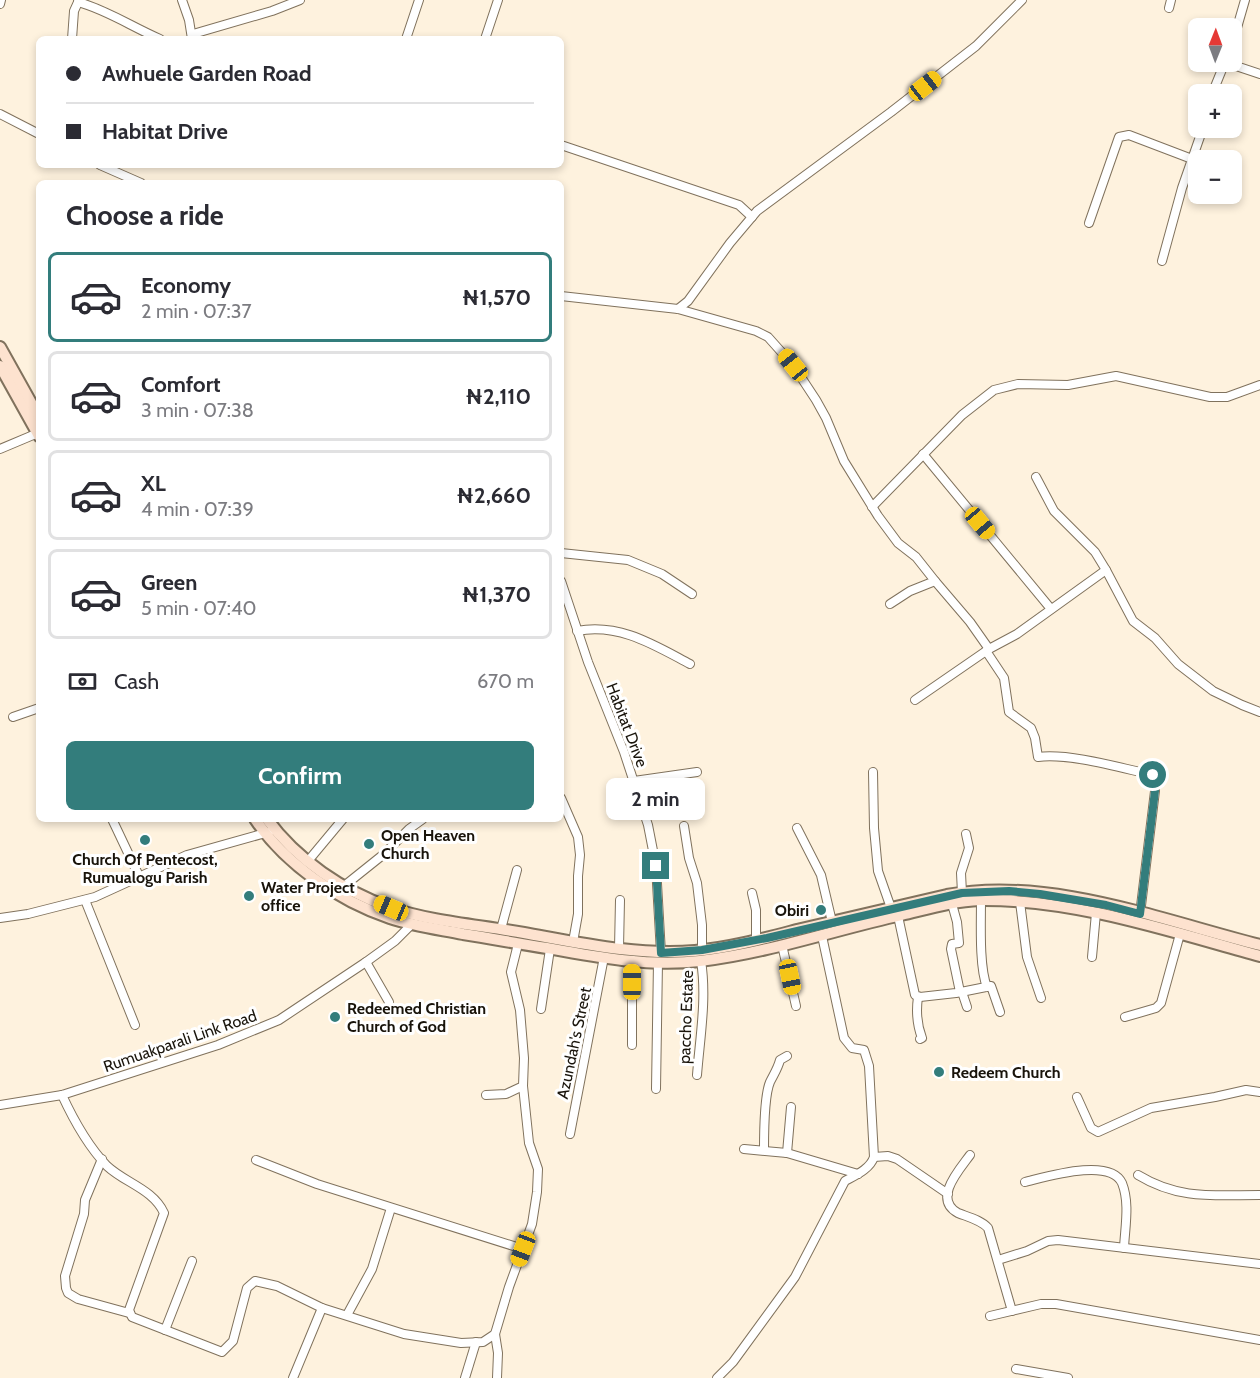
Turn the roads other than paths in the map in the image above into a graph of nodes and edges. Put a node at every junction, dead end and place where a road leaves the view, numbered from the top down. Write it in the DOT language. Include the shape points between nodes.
graph roads {
  1 [pos="182,0"];
  2 [pos="298,0"];
  3 [pos="419,0"];
  4 [pos="498,0"];
  5 [pos="1022,0"];
  6 [pos="1245,0"];
  7 [pos="78,1"];
  8 [pos="1240,18"];
  9 [pos="72,36"];
  10 [pos="153,36"];
  11 [pos="192,36"];
  12 [pos="407,36"];
  13 [pos="486,36"];
  14 [pos="1242,68"];
  15 [pos="1260,74"];
  16 [pos="0,114"];
  17 [pos="36,132"];
  18 [pos="564,146"];
  19 [pos="1188,157"];
  20 [pos="107,168"];
  21 [pos="1188,173"];
  22 [pos="134,180"];
  23 [pos="752,217"];
  24 [pos="1089,223"];
  25 [pos="1162,261"];
  26 [pos="564,296"];
  27 [pos="678,309"];
  28 [pos="0,347"];
  29 [pos="1,368"];
  30 [pos="1260,384"];
  31 [pos="36,412"];
  32 [pos="36,431"];
  33 [pos="36,436"];
  34 [pos="0,449"];
  35 [pos="923,454"];
  36 [pos="1036,477"];
  37 [pos="872,507"];
  38 [pos="564,554"];
  39 [pos="1106,570"];
  40 [pos="935,581"];
  41 [pos="564,590"];
  42 [pos="692,594"];
  43 [pos="890,604"];
  44 [pos="1051,609"];
  45 [pos="577,631"];
  46 [pos="988,650"];
  47 [pos="690,664"];
  48 [pos="915,700"];
  49 [pos="36,709"];
  50 [pos="1260,712"];
  51 [pos="13,717"];
  52 [pos="697,772"];
  53 [pos="873,772"];
  54 [pos="634,781"];
  55 [pos="564,805"];
  56 [pos="113,822"];
  57 [pos="259,822"];
  58 [pos="268,822"];
  59 [pos="340,822"];
  60 [pos="419,822"];
  61 [pos="684,826"];
  62 [pos="797,828"];
  63 [pos="270,831"];
  64 [pos="966,834"];
  65 [pos="308,861"];
  66 [pos="517,870"];
  67 [pos="139,876"];
  68 [pos="344,886"];
  69 [pos="752,893"];
  70 [pos="962,893"];
  71 [pos="1013,898"];
  72 [pos="85,900"];
  73 [pos="620,900"];
  74 [pos="981,900"];
  75 [pos="952,904"];
  76 [pos="895,912"];
  77 [pos="1096,913"];
  78 [pos="1140,914"];
  79 [pos="0,918"];
  80 [pos="832,922"];
  81 [pos="412,924"];
  82 [pos="501,929"];
  83 [pos="1180,934"];
  84 [pos="822,936"];
  85 [pos="756,940"];
  86 [pos="573,942"];
  87 [pos="518,944"];
  88 [pos="782,945"];
  89 [pos="1260,945"];
  90 [pos="619,948"];
  91 [pos="550,949"];
  92 [pos="702,956"];
  93 [pos="1260,956"];
  94 [pos="604,957"];
  95 [pos="1092,957"];
  96 [pos="659,958"];
  97 [pos="632,960"];
  98 [pos="366,962"];
  99 [pos="987,987"];
  100 [pos="961,992"];
  101 [pos="918,997"];
  102 [pos="1041,999"];
  103 [pos="389,1002"];
  104 [pos="796,1006"];
  105 [pos="967,1007"];
  106 [pos="541,1009"];
  107 [pos="1000,1012"];
  108 [pos="1125,1017"];
  109 [pos="135,1025"];
  110 [pos="920,1039"];
  111 [pos="632,1045"];
  112 [pos="787,1056"];
  113 [pos="697,1075"];
  114 [pos="523,1086"];
  115 [pos="656,1089"];
  116 [pos="1260,1092"];
  117 [pos="62,1095"];
  118 [pos="486,1095"];
  119 [pos="1077,1097"];
  120 [pos="0,1105"];
  121 [pos="791,1107"];
  122 [pos="570,1134"];
  123 [pos="744,1149"];
  124 [pos="764,1150"];
  125 [pos="787,1153"];
  126 [pos="970,1155"];
  127 [pos="874,1157"];
  128 [pos="102,1159"];
  129 [pos="256,1160"];
  130 [pos="858,1174"];
  131 [pos="1138,1175"];
  132 [pos="1025,1182"];
  133 [pos="948,1194"];
  134 [pos="1260,1195"];
  135 [pos="391,1208"];
  136 [pos="1124,1248"];
  137 [pos="523,1249"];
  138 [pos="998,1260"];
  139 [pos="192,1261"];
  140 [pos="1260,1264"];
  141 [pos="322,1308"];
  142 [pos="1012,1311"];
  143 [pos="129,1313"];
  144 [pos="346,1316"];
  145 [pos="990,1316"];
  146 [pos="165,1330"];
  147 [pos="495,1334"];
  148 [pos="1260,1340"];
  149 [pos="476,1342"];
  150 [pos="1016,1370"];
  151 [pos="293,1378"];
  152 [pos="465,1378"];
  153 [pos="497,1378"];
  154 [pos="717,1378"];
  155 [pos="1068,1378"];
  1 -- 11 [label="street"];
  2 -- 11 [label="street"];
  3 -- 12 [label="street"];
  4 -- 13 [label="street"];
  5 -- 23 [label="street" via="976,46"];
  6 -- 8 [label="street"];
  7 -- 9 [label="street"];
  7 -- 10 [label="street"];
  14 -- 15 [label="street"];
  16 -- 17 [label="street"];
  18 -- 23 [label="street" via="739,204"];
  19 -- 24 [label="street" via="1129,135 1119,136"];
  20 -- 22 [label="street"];
  21 -- 25 [label="street"];
  23 -- 27 [label="street" via="688,302"];
  26 -- 27 [label="street"];
  27 -- 37 [label="street" via="756,331 777,346 816,400 844,462"];
  28 -- 31 [label="main road"];
  29 -- 32 [label="main road"];
  30 -- 35 [label="street" via="1227,397 1210,397 1116,376 1068,385 1018,384 994,390 962,414"];
  33 -- 34 [label="street"];
  35 -- 37 [label="street"];
  35 -- 44 [label="street"];
  36 -- 39 [label="street" via="1054,511 1095,552"];
  37 -- 40 [label="street" via="898,543 916,557"];
  38 -- 42 [label="street" via="628,560 662,574"];
  39 -- 44 [label="street"];
  39 -- 50 [label="street" via="1133,621 1178,664 1213,691"];
  40 -- 43 [label="street"];
  40 -- 46 [label="street"];
  41 -- 45 [label="street, Habitat Drive"];
  44 -- 46 [label="street"];
  45 -- 47 [label="street" via="621,631"];
  45 -- 54 [label="street, Habitat Drive"];
  46 -- 48 [label="street"];
  46 -- 78 [label="street" via="1004,678 1009,712 1031,728 1038,757 1079,760 1153,775 1155,791"];
  49 -- 51 [label="street"];
  52 -- 54 [label="street"];
  53 -- 76 [label="street" via="878,871"];
  54 -- 96 [label="street, Habitat Drive" via="656,866"];
  55 -- 86 [label="street" via="578,837 580,855"];
  56 -- 67 [label="street"];
  57 -- 63 [label="main road"];
  58 -- 63 [label="main road"];
  59 -- 65 [label="street"];
  60 -- 68 [label="street"];
  61 -- 92 [label="street, paccho Estate" via="700,903"];
  62 -- 80 [label="street" via="821,875"];
  63 -- 65 [label="main road"];
  63 -- 67 [label="street" via="187,855"];
  63 -- 81 [label="main road" via="289,857 328,887 371,910"];
  64 -- 70 [label="street" via="969,848 961,873"];
  65 -- 68 [label="main road"];
  66 -- 82 [label="street"];
  67 -- 72 [label="street"];
  68 -- 82 [label="main road" via="391,908"];
  69 -- 85 [label="street"];
  70 -- 71 [label="main road"];
  70 -- 76 [label="main road"];
  71 -- 74 [label="main road"];
  71 -- 77 [label="main road"];
  71 -- 78 [label="main road" via="1069,898"];
  71 -- 102 [label="street"];
  72 -- 79 [label="street"];
  72 -- 109 [label="street"];
  73 -- 90 [label="street"];
  74 -- 75 [label="main road"];
  74 -- 99 [label="street"];
  75 -- 76 [label="main road"];
  75 -- 100 [label="street" via="960,939 951,949"];
  76 -- 80 [label="main road"];
  76 -- 84 [label="main road"];
  76 -- 101 [label="street" via="911,984"];
  77 -- 83 [label="main road"];
  77 -- 95 [label="street"];
  78 -- 89 [label="main road"];
  80 -- 85 [label="main road"];
  81 -- 87 [label="main road"];
  81 -- 98 [label="street, Rumuakparali Link Road"];
  82 -- 86 [label="main road"];
  83 -- 93 [label="main road"];
  83 -- 108 [label="street" via="1161,1003"];
  84 -- 88 [label="main road"];
  84 -- 127 [label="street" via="844,1038 852,1048 864,1050 869,1066"];
  85 -- 92 [label="main road"];
  86 -- 90 [label="main road"];
  87 -- 91 [label="main road"];
  87 -- 114 [label="street" via="511,972 520,1010"];
  88 -- 92 [label="main road"];
  88 -- 104 [label="street"];
  90 -- 96 [label="main road"];
  91 -- 94 [label="main road"];
  91 -- 106 [label="street"];
  92 -- 96 [label="main road"];
  92 -- 113 [label="street, paccho Estate"];
  94 -- 97 [label="main road"];
  94 -- 122 [label="street, Azundah's Street"];
  96 -- 97 [label="main road"];
  96 -- 115 [label="street, Habitat Drive"];
  97 -- 111 [label="street"];
  98 -- 103 [label="street"];
  98 -- 117 [label="street, Rumuakparali Link Road" via="279,1020 218,1045"];
  99 -- 100 [label="street"];
  99 -- 107 [label="street" via="991,986"];
  100 -- 101 [label="street"];
  100 -- 105 [label="street"];
  101 -- 110 [label="street" via="916,1019"];
  112 -- 124 [label="street" via="780,1059 769,1087"];
  114 -- 118 [label="street" via="506,1094"];
  114 -- 137 [label="street" via="529,1143 538,1169 532,1224"];
  116 -- 119 [label="street" via="1246,1090 1151,1108 1098,1132 1090,1128"];
  117 -- 120 [label="street, Rumuakparali Link Road"];
  117 -- 128 [label="street" via="80,1133"];
  121 -- 125 [label="street"];
  123 -- 124 [label="street"];
  124 -- 125 [label="street"];
  125 -- 130 [label="street"];
  126 -- 133 [label="street" via="948,1186"];
  127 -- 130 [label="street"];
  127 -- 133 [label="street" via="893,1157"];
  128 -- 143 [label="street" via="159,1201 164,1213"];
  128 -- 143 [label="street" via="85,1200 65,1276 66,1288 78,1299"];
  129 -- 135 [label="street"];
  130 -- 154 [label="street" via="845,1181 795,1277"];
  131 -- 134 [label="street" via="1178,1193"];
  132 -- 136 [label="street" via="1066,1172 1115,1174 1122,1182 1127,1204"];
  133 -- 138 [label="street" via="953,1209 988,1228"];
  135 -- 137 [label="street"];
  135 -- 144 [label="street" via="372,1269"];
  136 -- 138 [label="street" via="1058,1240"];
  136 -- 140 [label="street"];
  137 -- 147 [label="street"];
  138 -- 142 [label="street"];
  139 -- 146 [label="street"];
  141 -- 144 [label="street"];
  141 -- 146 [label="street" via="277,1286 255,1281 247,1288 233,1341 222,1352"];
  141 -- 151 [label="street"];
  142 -- 145 [label="street"];
  142 -- 148 [label="street" via="1056,1304"];
  143 -- 146 [label="street"];
  144 -- 149 [label="street" via="404,1334"];
  147 -- 149 [label="street"];
  147 -- 153 [label="street"];
  149 -- 152 [label="street"];
  150 -- 155 [label="street"];
}
